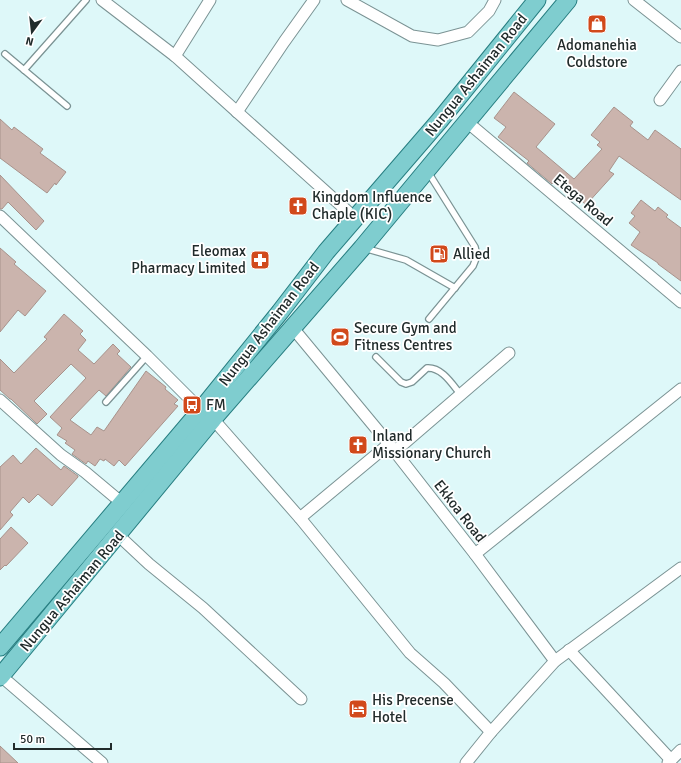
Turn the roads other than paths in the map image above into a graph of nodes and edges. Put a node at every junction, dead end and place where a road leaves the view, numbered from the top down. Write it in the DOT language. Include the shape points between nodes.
graph roads {
  1 [pos="86,0"];
  2 [pos="210,0"];
  3 [pos="314,0"];
  4 [pos="346,0"];
  5 [pos="495,0"];
  6 [pos="537,0"];
  7 [pos="634,0"];
  8 [pos="106,1"];
  9 [pos="565,1"];
  10 [pos="681,37"];
  11 [pos="4,54"];
  12 [pos="175,56"];
  13 [pos="24,70"];
  14 [pos="681,71"];
  15 [pos="660,100"];
  16 [pos="67,106"];
  17 [pos="237,112"];
  18 [pos="466,121"];
  19 [pos="427,170"];
  20 [pos="0,216"];
  21 [pos="355,218"];
  22 [pos="362,248"];
  23 [pos="455,288"];
  24 [pos="681,302"];
  25 [pos="429,320"];
  26 [pos="292,327"];
  27 [pos="509,353"];
  28 [pos="147,356"];
  29 [pos="376,357"];
  30 [pos="681,389"];
  31 [pos="461,395"];
  32 [pos="0,400"];
  33 [pos="106,402"];
  34 [pos="207,414"];
  35 [pos="392,448"];
  36 [pos="122,503"];
  37 [pos="300,518"];
  38 [pos="118,535"];
  39 [pos="475,554"];
  40 [pos="681,568"];
  41 [pos="2,641"];
  42 [pos="569,650"];
  43 [pos="555,661"];
  44 [pos="1,677"];
  45 [pos="301,699"];
  46 [pos="492,732"];
  47 [pos="681,750"];
  48 [pos="669,762"];
  49 [pos="102,763"];
  50 [pos="466,763"];
  1 -- 13 [label="lane"];
  2 -- 12 [label="street"];
  3 -- 17 [label="street"];
  4 -- 5 [label="street" via="412,36 438,40 468,32 489,11"];
  6 -- 21 [label="main road, Nungua Ashaiman Road" via="440,120"];
  7 -- 10 [label="street"];
  8 -- 12 [label="street"];
  9 -- 18 [label="main road, Nungua Ashaiman Road" via="510,71"];
  11 -- 13 [label="lane"];
  12 -- 17 [label="street"];
  13 -- 16 [label="lane"];
  14 -- 15 [label="street"];
  17 -- 21 [label="street"];
  18 -- 19 [label="main road, Nungua Ashaiman Road"];
  18 -- 24 [label="street, Etega Road"];
  19 -- 22 [label="main road, Nungua Ashaiman Road"];
  19 -- 23 [label="lane" via="475,247 477,256 473,266"];
  20 -- 28 [label="street"];
  21 -- 34 [label="main road, Nungua Ashaiman Road" via="280,312"];
  22 -- 23 [label="lane" via="406,260"];
  22 -- 26 [label="main road, Nungua Ashaiman Road"];
  23 -- 25 [label="lane"];
  26 -- 34 [label="main road, Nungua Ashaiman Road"];
  26 -- 35 [label="street, Ekkoa Road"];
  27 -- 31 [label="street"];
  28 -- 33 [label="lane"];
  28 -- 34 [label="street"];
  29 -- 31 [label="lane" via="406,384 412,382 427,368 438,370"];
  30 -- 39 [label="street"];
  31 -- 35 [label="street"];
  32 -- 36 [label="street" via="61,455"];
  34 -- 36 [label="main road, Nungua Ashaiman Road"];
  34 -- 37 [label="street"];
  34 -- 38 [label="main road, Nungua Ashaiman Road"];
  35 -- 37 [label="street"];
  35 -- 39 [label="street, Ekkoa Road"];
  36 -- 41 [label="main road, Nungua Ashaiman Road"];
  37 -- 46 [label="street" via="410,653"];
  38 -- 44 [label="main road, Nungua Ashaiman Road"];
  38 -- 45 [label="street" via="203,608"];
  39 -- 43 [label="street, Ekkoa Road"];
  40 -- 42 [label="street"];
  42 -- 43 [label="street"];
  42 -- 48 [label="street"];
  43 -- 46 [label="street"];
  44 -- 49 [label="street"];
  46 -- 50 [label="street"];
  47 -- 48 [label="street"];
}
